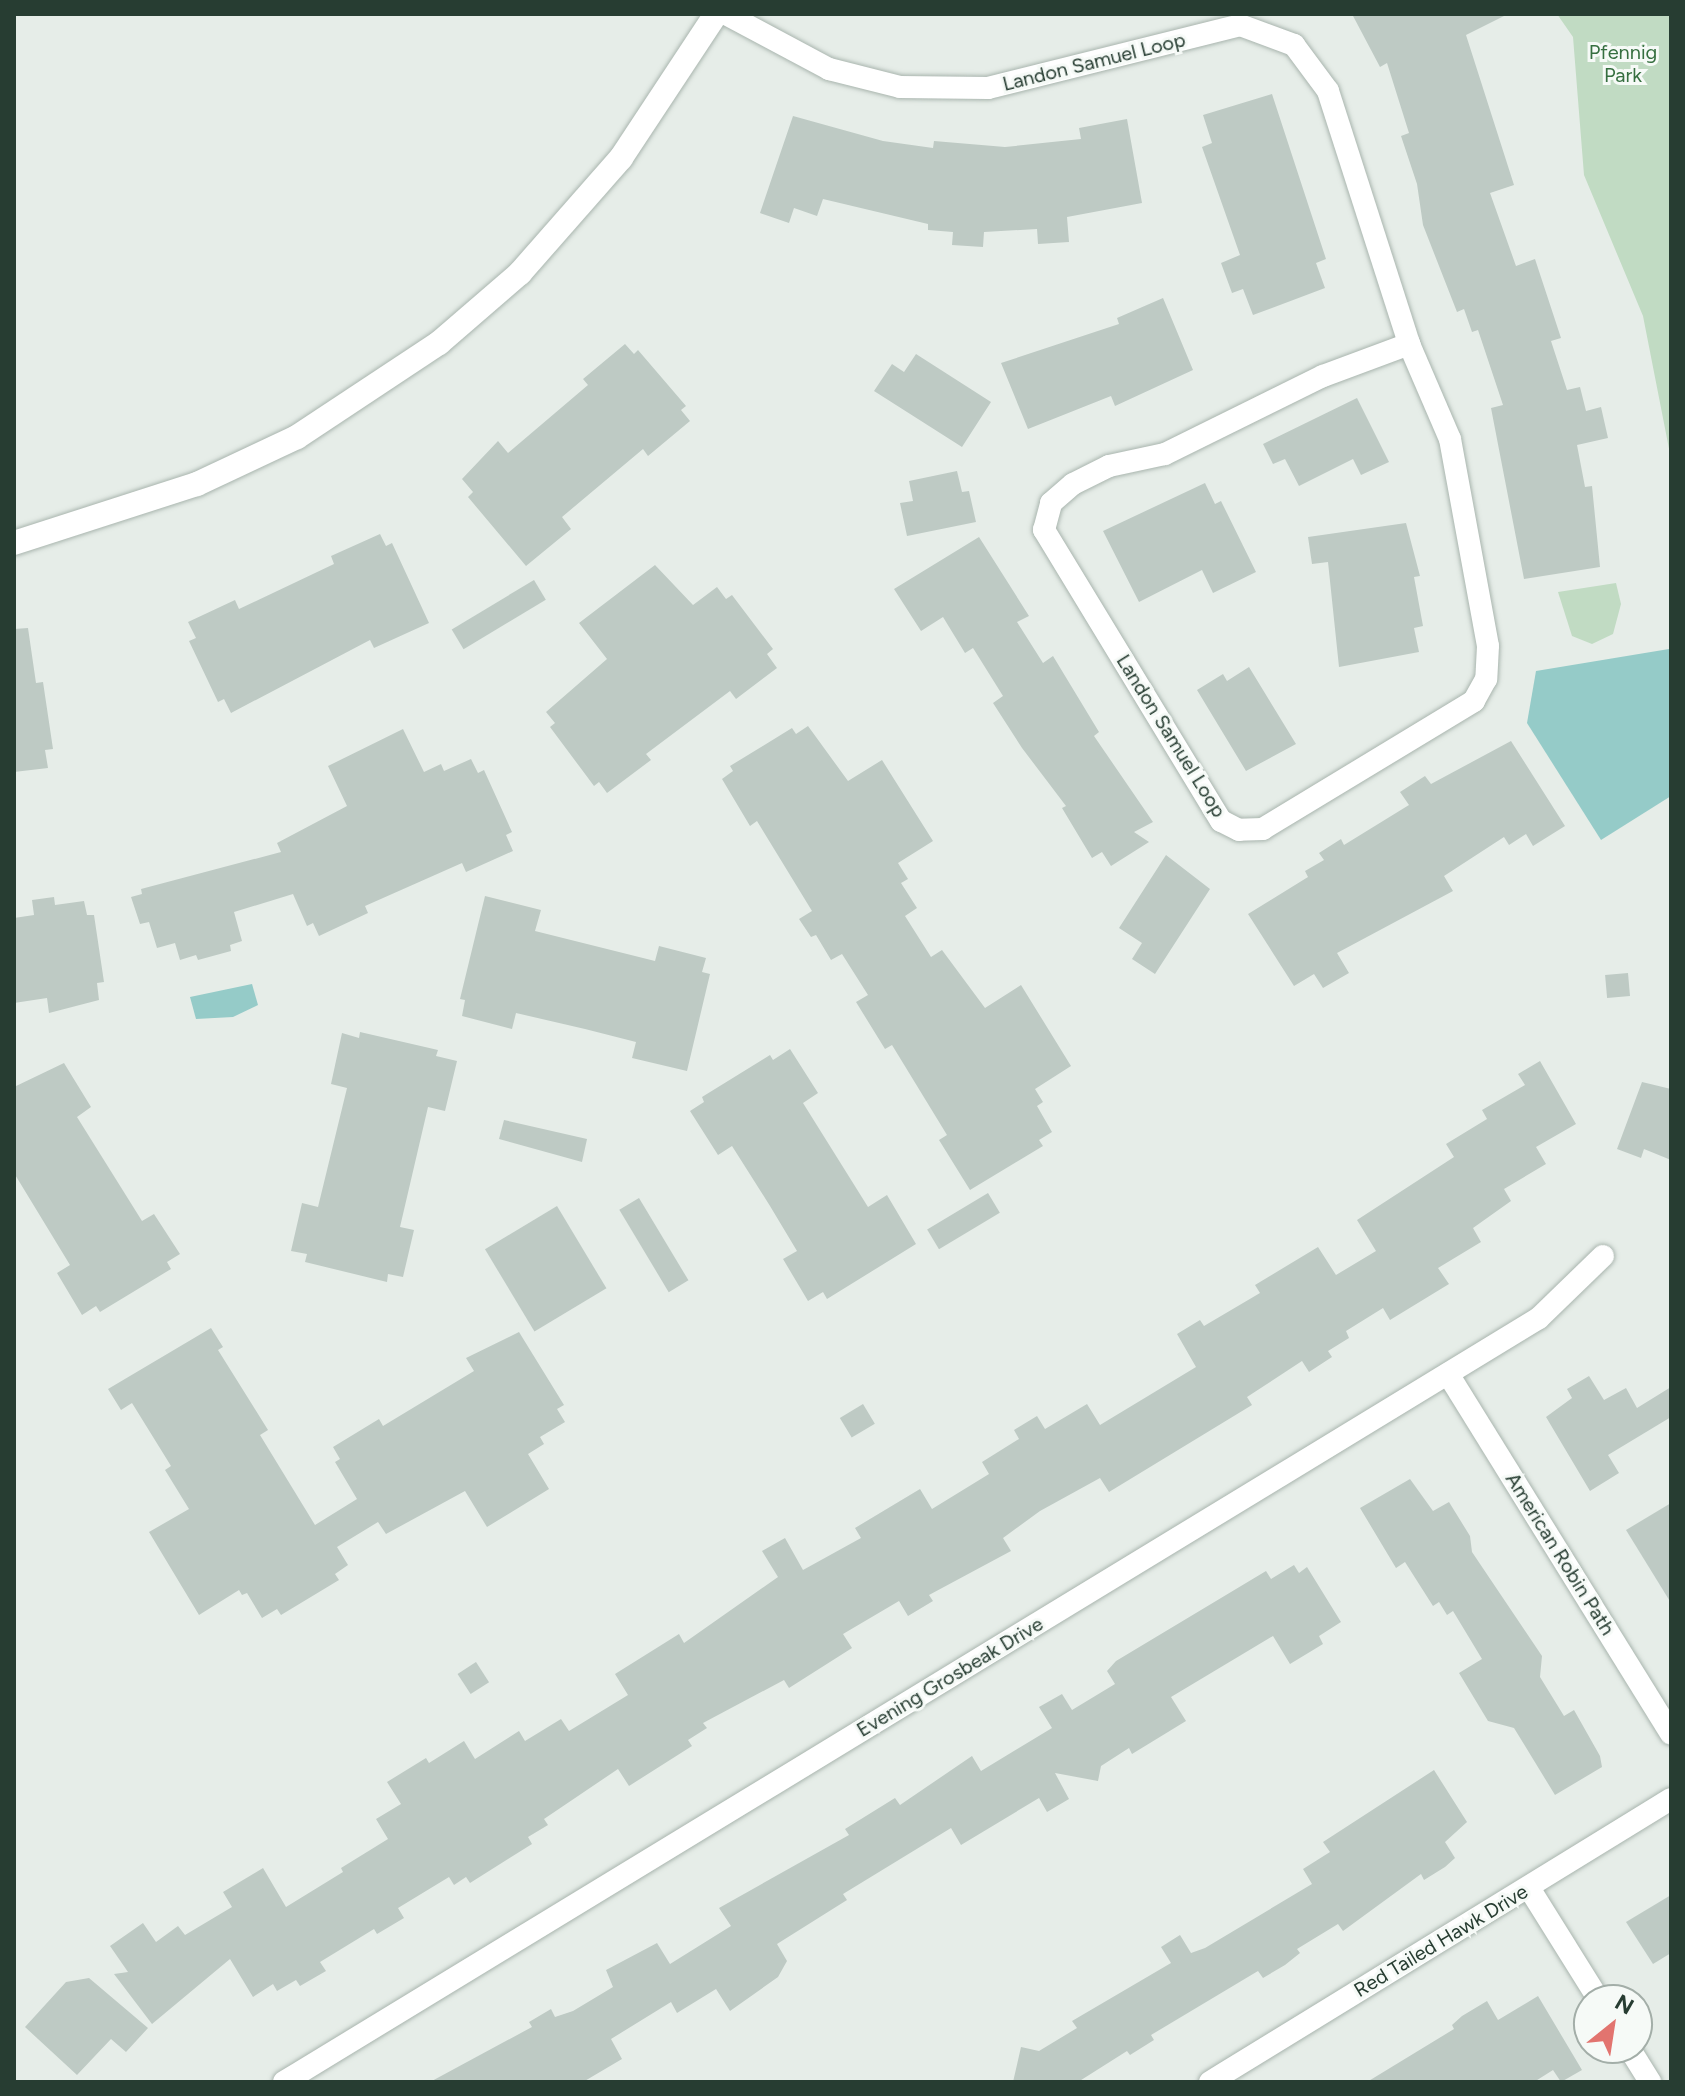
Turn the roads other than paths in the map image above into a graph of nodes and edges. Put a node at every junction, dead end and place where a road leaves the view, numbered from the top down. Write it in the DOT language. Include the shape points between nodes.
graph roads {
  1 [pos="716,14"];
  2 [pos="726,14"];
  3 [pos="1409,344"];
  4 [pos="14,543"];
  5 [pos="1603,1256"];
  6 [pos="1448,1374"];
  7 [pos="1671,1734"];
  8 [pos="1671,1799"];
  9 [pos="1529,1888"];
  10 [pos="1589,1984"];
  11 [pos="1639,2064"];
  12 [pos="284,2082"];
  13 [pos="1210,2082"];
  14 [pos="1650,2082"];
  1 -- 4 [label="street" via="613,168 520,273 439,343 283,444 134,507"];
  2 -- 3 [label="street, Landon Samuel Loop" via="829,69 900,87 988,88 1240,25 1294,45 1328,91"];
  3 -- 3 [label="street, Landon Samuel Loop" via="1450,439 1488,646 1486,679 1474,701 1263,829 1239,830 1221,821 1044,530 1051,503 1073,484 1109,466 1165,454 1323,376"];
  5 -- 6 [label="street, Evening Grosbeak Drive" via="1539,1318"];
  6 -- 7 [label="street, American Robin Path"];
  6 -- 12 [label="street, Evening Grosbeak Drive"];
  8 -- 9 [label="street, Red Tailed Hawk Drive"];
  9 -- 10 [label="street"];
  9 -- 13 [label="street, Red Tailed Hawk Drive"];
  11 -- 14 [label="street"];
}
